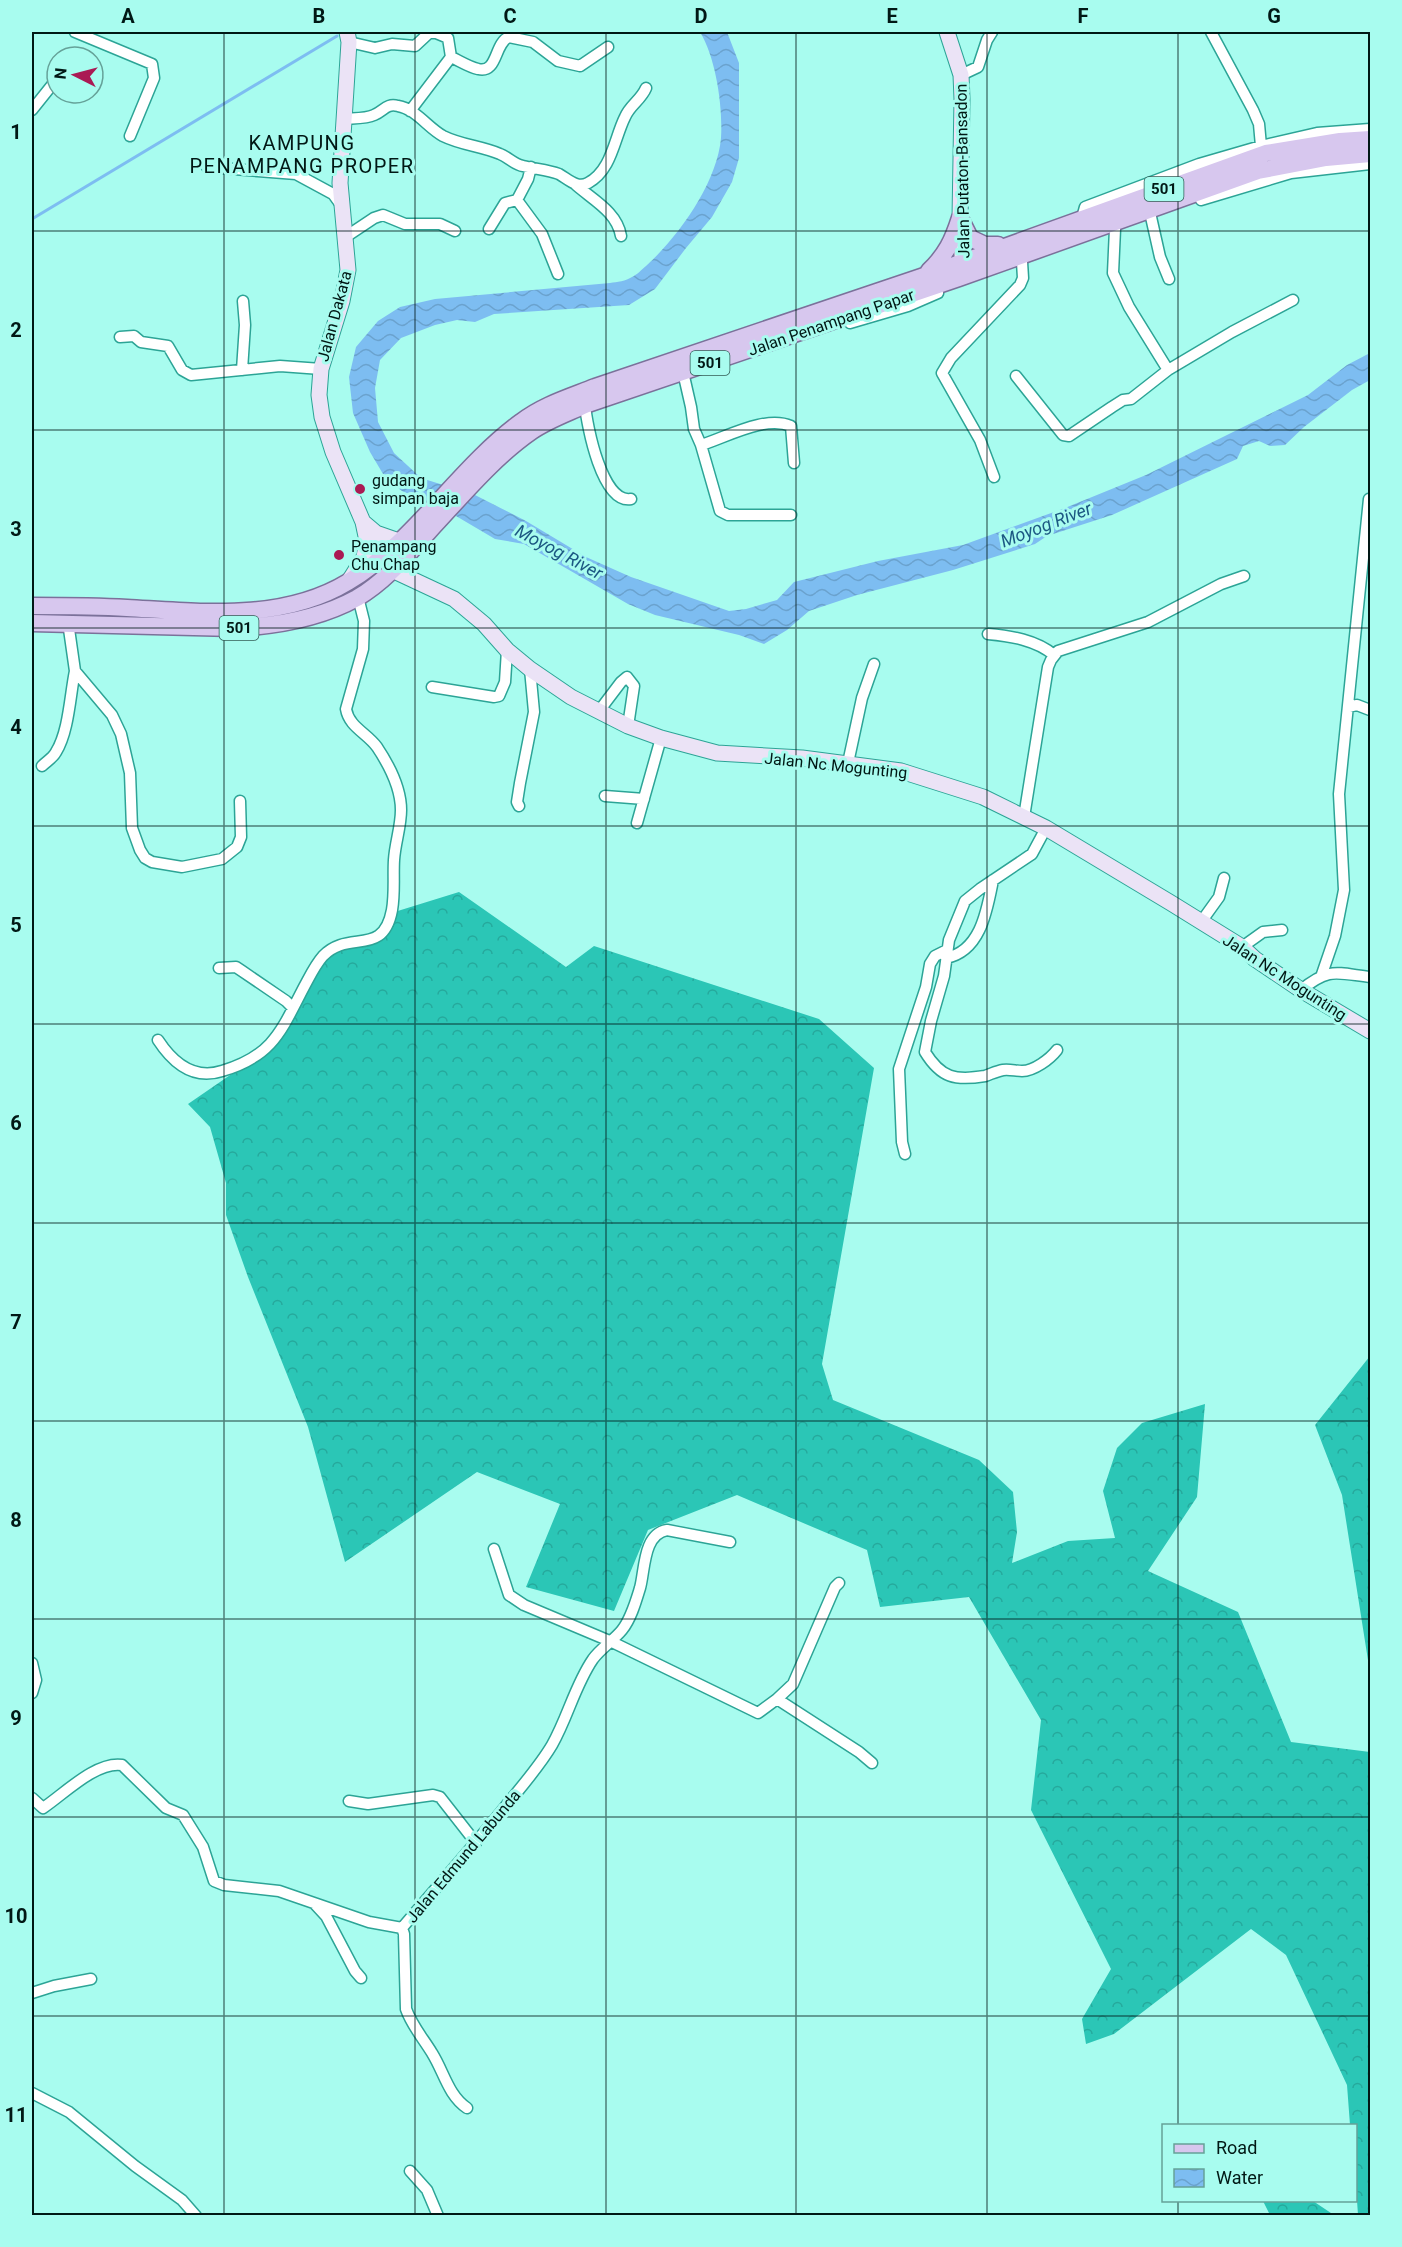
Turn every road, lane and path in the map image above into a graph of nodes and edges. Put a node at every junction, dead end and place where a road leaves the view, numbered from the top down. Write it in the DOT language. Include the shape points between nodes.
graph roads {
  1 [pos="75,32"];
  2 [pos="946,32"];
  3 [pos="992,32"];
  4 [pos="1212,32"];
  5 [pos="348,37"];
  6 [pos="609,47"];
  7 [pos="451,57"];
  8 [pos="960,75"];
  9 [pos="646,88"];
  10 [pos="45,93"];
  11 [pos="32,110"];
  12 [pos="410,111"];
  13 [pos="343,119"];
  14 [pos="1371,129"];
  15 [pos="130,136"];
  16 [pos="1371,140"];
  17 [pos="1261,146"];
  18 [pos="1371,154"];
  19 [pos="1371,164"];
  20 [pos="207,167"];
  21 [pos="531,167"];
  22 [pos="576,185"];
  23 [pos="517,200"];
  24 [pos="341,205"];
  25 [pos="1151,216"];
  26 [pos="960,218"];
  27 [pos="1082,218"];
  28 [pos="489,229"];
  29 [pos="1115,229"];
  30 [pos="455,231"];
  31 [pos="346,236"];
  32 [pos="621,237"];
  33 [pos="1007,245"];
  34 [pos="1022,262"];
  35 [pos="963,269"];
  36 [pos="558,274"];
  37 [pos="921,278"];
  38 [pos="1169,279"];
  39 [pos="1293,300"];
  40 [pos="243,301"];
  41 [pos="830,322"];
  42 [pos="120,337"];
  43 [pos="321,369"];
  44 [pos="242,370"];
  45 [pos="1168,370"];
  46 [pos="683,372"];
  47 [pos="1016,376"];
  48 [pos="585,405"];
  49 [pos="701,445"];
  50 [pos="794,463"];
  51 [pos="471,477"];
  52 [pos="994,477"];
  53 [pos="631,499"];
  54 [pos="1369,499"];
  55 [pos="791,515"];
  56 [pos="363,522"];
  57 [pos="399,542"];
  58 [pos="392,570"];
  59 [pos="1244,576"];
  60 [pos="349,581"];
  61 [pos="358,597"];
  62 [pos="32,606"];
  63 [pos="68,622"];
  64 [pos="32,623"];
  65 [pos="988,634"];
  66 [pos="507,650"];
  67 [pos="1054,655"];
  68 [pos="874,664"];
  69 [pos="530,669"];
  70 [pos="75,671"];
  71 [pos="432,687"];
  72 [pos="1348,707"];
  73 [pos="1371,710"];
  74 [pos="599,711"];
  75 [pos="628,726"];
  76 [pos="661,738"];
  77 [pos="848,763"];
  78 [pos="42,766"];
  79 [pos="605,796"];
  80 [pos="644,799"];
  81 [pos="240,801"];
  82 [pos="519,806"];
  83 [pos="1024,817"];
  84 [pos="637,823"];
  85 [pos="1046,828"];
  86 [pos="1224,878"];
  87 [pos="993,880"];
  88 [pos="1201,922"];
  89 [pos="1282,930"];
  90 [pos="1242,947"];
  91 [pos="947,954"];
  92 [pos="219,968"];
  93 [pos="1322,974"];
  94 [pos="1371,977"];
  95 [pos="1301,990"];
  96 [pos="293,1008"];
  97 [pos="1371,1031"];
  98 [pos="158,1041"];
  99 [pos="1057,1050"];
  100 [pos="905,1154"];
  101 [pos="730,1542"];
  102 [pos="494,1549"];
  103 [pos="839,1583"];
  104 [pos="612,1642"];
  105 [pos="32,1664"];
  106 [pos="32,1693"];
  107 [pos="777,1699"];
  108 [pos="872,1763"];
  109 [pos="32,1798"];
  110 [pos="349,1801"];
  111 [pos="476,1843"];
  112 [pos="314,1902"];
  113 [pos="402,1928"];
  114 [pos="361,1978"];
  115 [pos="91,1979"];
  116 [pos="32,1993"];
  117 [pos="32,2093"];
  118 [pos="467,2108"];
  119 [pos="410,2171"];
  120 [pos="196,2216"];
  121 [pos="438,2216"];
  1 -- 15 [label="street" via="152,64 154,78"];
  2 -- 8 [label="street, Jalan Putaton-Bansadon"];
  3 -- 8 [label="street" via="978,67"];
  4 -- 17 [label="street" via="1253,110"];
  5 -- 7 [label="street" via="375,48 392,44 415,46 429,33 436,33 448,38"];
  5 -- 13 [label="street, Jalan Dakata"];
  6 -- 7 [label="street" via="580,66 558,61 538,44 520,38 504,39 492,64 484,70"];
  7 -- 12 [label="street"];
  8 -- 26 [label="street, Jalan Putaton-Bansadon"];
  9 -- 22 [label="street" via="624,118 613,152 599,174 587,184"];
  10 -- 11 [label="street"];
  12 -- 13 [label="street" via="389,105 371,116"];
  12 -- 21 [label="street" via="442,135"];
  13 -- 24 [label="street, Jalan Dakata"];
  14 -- 17 [label="street" via="1317,133"];
  16 -- 27 [label="main road, Jalan Penampang Papar / 501" via="1266,153"];
  17 -- 27 [label="street" via="1199,164 1085,207"];
  18 -- 35 [label="main road, Jalan Penampang Papar / 501" via="1258,171"];
  19 -- 25 [label="street" via="1291,173"];
  20 -- 24 [label="street" via="296,174 333,195"];
  21 -- 22 [label="street" via="559,174"];
  21 -- 23 [label="street"];
  22 -- 32 [label="street" via="607,210 619,225"];
  23 -- 28 [label="street" via="505,203"];
  23 -- 36 [label="street" via="542,234"];
  24 -- 31 [label="street, Jalan Dakata"];
  25 -- 29 [label="street"];
  25 -- 38 [label="street"];
  26 -- 33 [label="main road" via="977,243"];
  26 -- 35 [label="street, Jalan Putaton-Bansadon"];
  26 -- 37 [label="main road" via="948,251"];
  27 -- 33 [label="main road, Jalan Penampang Papar / 501"];
  29 -- 34 [label="street"];
  29 -- 45 [label="street" via="1113,273"];
  30 -- 31 [label="street" via="440,224 405,224 379,215"];
  31 -- 43 [label="street, Jalan Dakata" via="347,280"];
  33 -- 35 [label="main road, Jalan Penampang Papar / 501"];
  34 -- 41 [label="street" via="885,313 849,323"];
  34 -- 52 [label="street" via="1020,285 951,358 942,373 980,440"];
  35 -- 37 [label="main road, Jalan Penampang Papar / 501"];
  35 -- 41 [label="main road, Jalan Penampang Papar / 501"];
  37 -- 51 [label="main road, Jalan Penampang Papar / 501" via="550,405 511,429"];
  39 -- 45 [label="street"];
  40 -- 44 [label="street"];
  41 -- 46 [label="main road, Jalan Penampang Papar / 501"];
  42 -- 44 [label="street" via="134,336 141,342 168,346 182,370 191,375"];
  43 -- 44 [label="street" via="298,366"];
  43 -- 56 [label="street, Jalan Dakata" via="322,417"];
  45 -- 47 [label="street" via="1131,399 1123,400 1069,436 1063,435"];
  46 -- 48 [label="main road, Jalan Penampang Papar / 501"];
  46 -- 49 [label="street"];
  48 -- 51 [label="main road, Jalan Penampang Papar / 501" via="533,431"];
  48 -- 53 [label="street" via="598,464 618,496"];
  49 -- 50 [label="street" via="781,422 791,426"];
  49 -- 55 [label="street" via="720,510 728,515"];
  51 -- 57 [label="main road, Jalan Penampang Papar / 501"];
  51 -- 58 [label="main road, Jalan Penampang Papar / 501"];
  54 -- 72 [label="street"];
  56 -- 57 [label="street" via="376,533"];
  56 -- 60 [label="street, Jalan Dakata" via="367,541 364,557"];
  57 -- 60 [label="main road, Jalan Penampang Papar / 501"];
  58 -- 61 [label="main road, Jalan Penampang Papar / 501"];
  58 -- 66 [label="street, Jalan Nc Mogunting" via="454,599"];
  59 -- 67 [label="street" via="1148,622"];
  60 -- 62 [label="main road, Jalan Penampang Papar / 501" via="289,605 254,610 215,613"];
  61 -- 63 [label="main road, Jalan Penampang Papar / 501" via="303,620 261,627"];
  61 -- 96 [label="street" via="364,621 363,649 346,709 356,728 378,749 399,790 401,810 391,912 382,931 371,941 343,942 325,954"];
  63 -- 64 [label="main road, Jalan Penampang Papar / 501"];
  63 -- 70 [label="street"];
  65 -- 67 [label="street" via="1025,640"];
  66 -- 69 [label="street, Jalan Nc Mogunting"];
  66 -- 71 [label="street" via="504,688 499,696"];
  67 -- 83 [label="street" via="1048,667"];
  68 -- 77 [label="street"];
  69 -- 74 [label="street, Jalan Nc Mogunting"];
  69 -- 82 [label="street" via="534,712"];
  70 -- 78 [label="street" via="68,718 58,747"];
  70 -- 81 [label="street" via="112,715 122,734 130,773 132,828 145,858 182,867 222,858 237,847 241,837"];
  72 -- 73 [label="street" via="1357,705"];
  72 -- 93 [label="street" via="1340,794 1344,890"];
  74 -- 75 [label="street, Jalan Nc Mogunting"];
  74 -- 75 [label="street" via="627,677 634,686"];
  75 -- 76 [label="street, Jalan Nc Mogunting"];
  76 -- 77 [label="street, Jalan Nc Mogunting" via="717,753"];
  76 -- 80 [label="street"];
  77 -- 83 [label="street, Jalan Nc Mogunting" via="919,775 976,794"];
  79 -- 80 [label="street"];
  80 -- 84 [label="street"];
  83 -- 85 [label="street, Jalan Nc Mogunting"];
  85 -- 87 [label="street" via="1032,854"];
  85 -- 88 [label="street, Jalan Nc Mogunting"];
  86 -- 88 [label="street" via="1219,897"];
  87 -- 91 [label="street" via="965,902"];
  87 -- 91 [label="street" via="976,937 962,952"];
  88 -- 90 [label="street, Jalan Nc Mogunting"];
  89 -- 90 [label="street" via="1263,932"];
  90 -- 95 [label="street, Jalan Nc Mogunting"];
  91 -- 99 [label="street" via="925,1052 936,1068 957,1078 1002,1070 1024,1071 1051,1058"];
  91 -- 100 [label="street" via="935,956 930,964 899,1069"];
  92 -- 96 [label="street" via="236,967"];
  93 -- 94 [label="street"];
  93 -- 95 [label="street"];
  95 -- 97 [label="street, Jalan Nc Mogunting"];
  96 -- 98 [label="street" via="264,1052 214,1074 184,1068"];
  101 -- 104 [label="street, Jalan Edmund Labunda" via="667,1530 656,1535 626,1625"];
  102 -- 104 [label="street" via="509,1595"];
  103 -- 107 [label="street" via="793,1684"];
  104 -- 107 [label="street" via="758,1713"];
  104 -- 111 [label="street, Jalan Edmund Labunda" via="595,1656 583,1676 552,1745"];
  105 -- 106 [label="street" via="36,1680"];
  107 -- 108 [label="street"];
  109 -- 112 [label="street, Jalan Edmund Labunda" via="43,1808 95,1771 122,1765 166,1808 183,1815 203,1847 214,1881 279,1891"];
  110 -- 111 [label="street" via="368,1804 440,1797"];
  111 -- 113 [label="street, Jalan Edmund Labunda"];
  112 -- 113 [label="street, Jalan Edmund Labunda" via="369,1922"];
  112 -- 114 [label="street"];
  113 -- 118 [label="street" via="406,2009 449,2088"];
  115 -- 116 [label="street"];
  117 -- 120 [label="street" via="69,2112 170,2190"];
  119 -- 121 [label="street" via="427,2190"];
}
